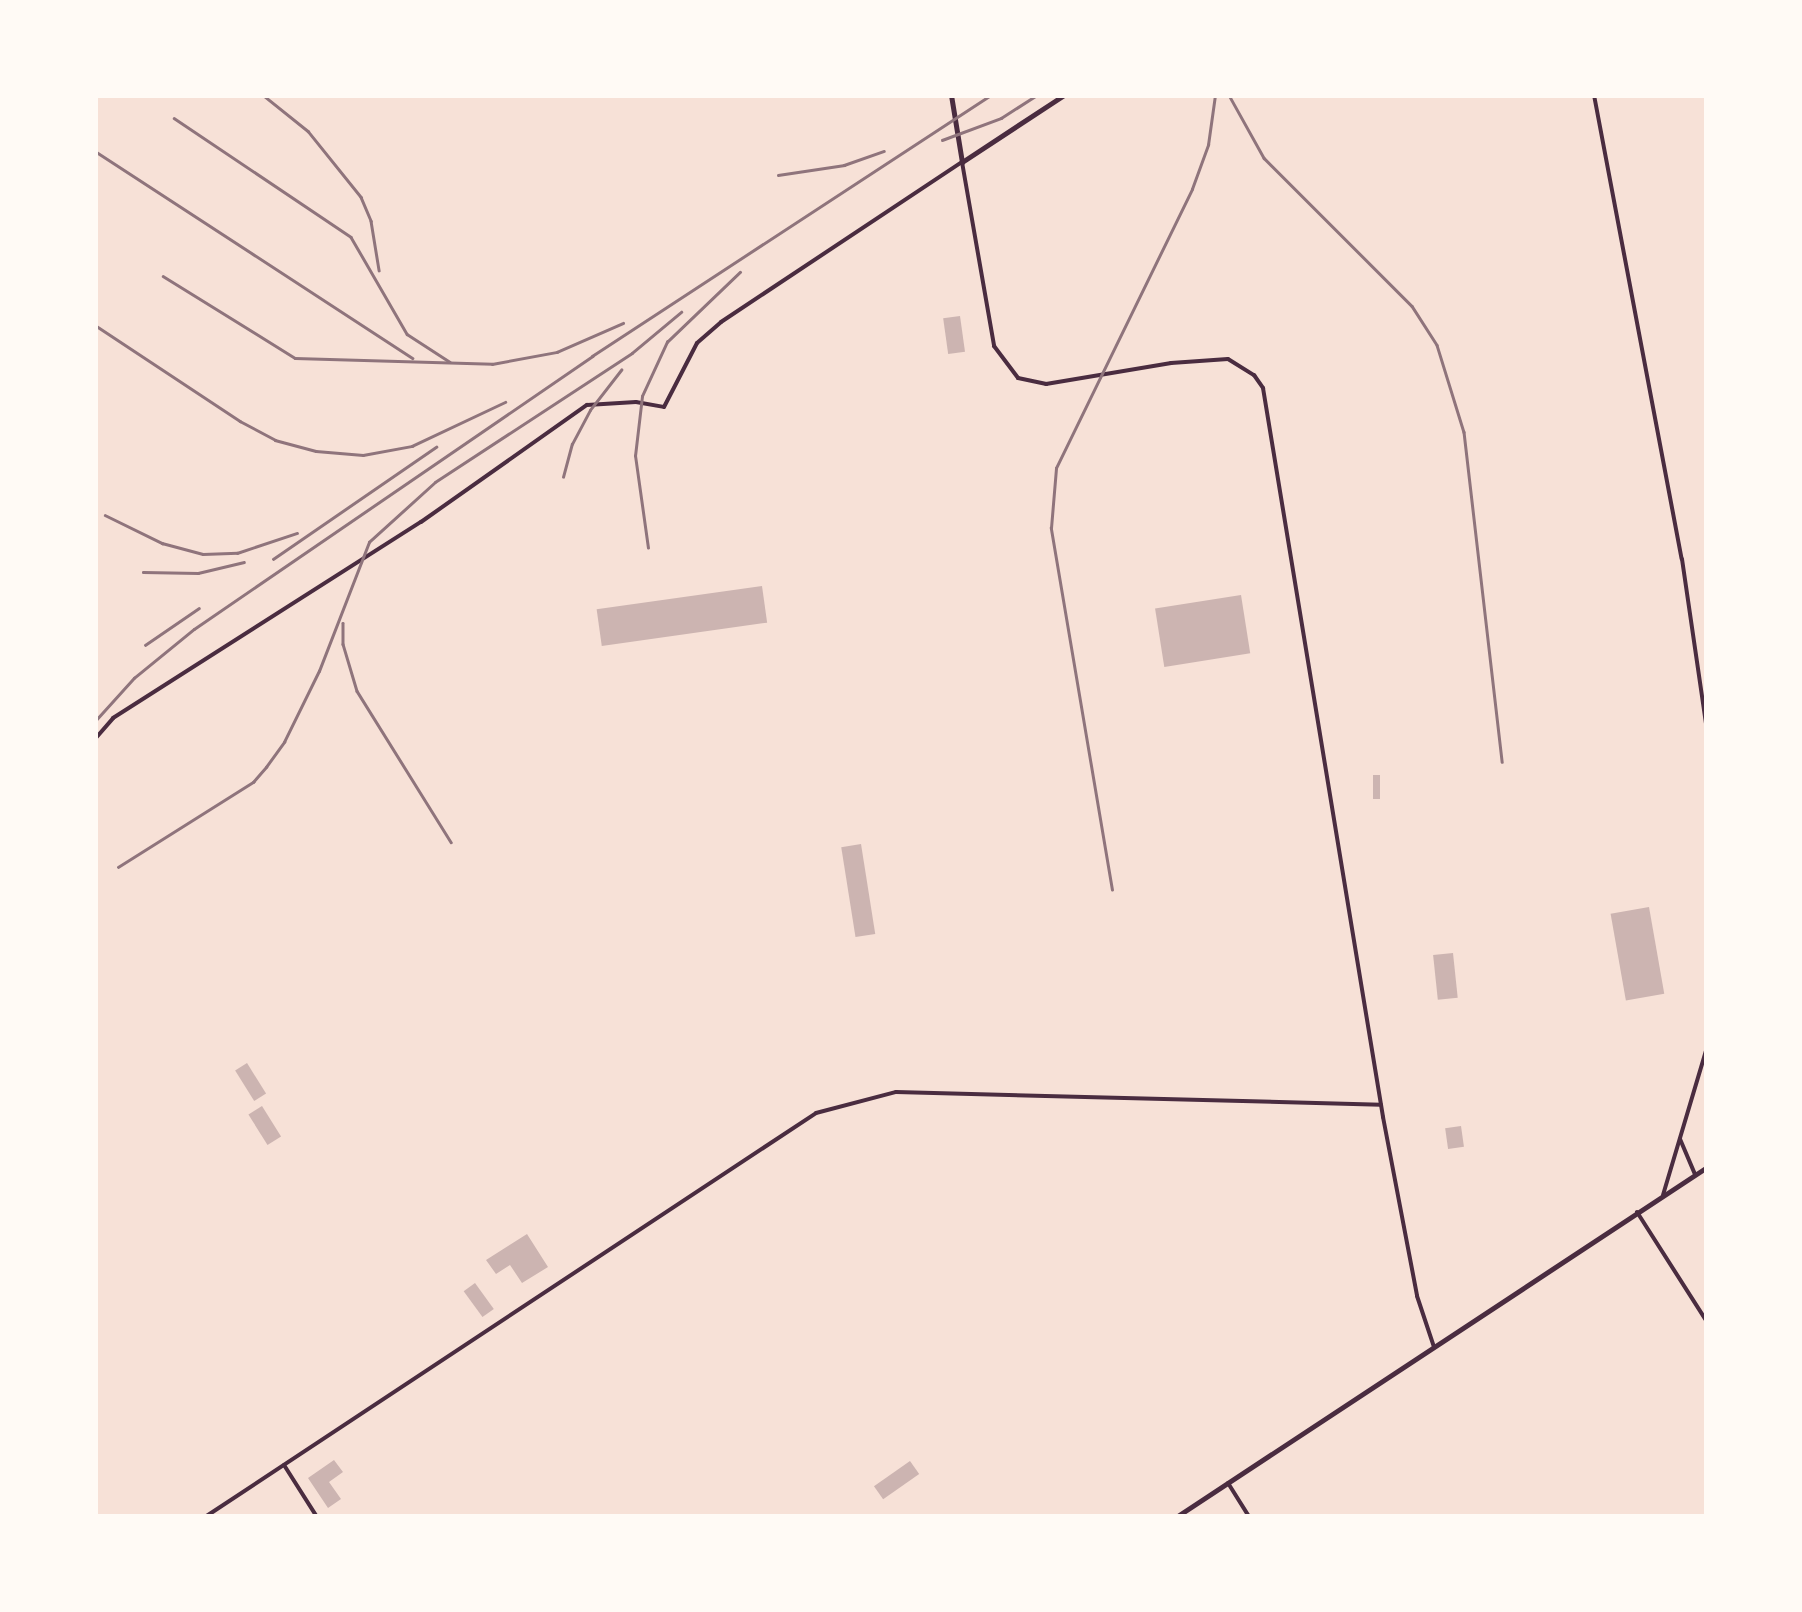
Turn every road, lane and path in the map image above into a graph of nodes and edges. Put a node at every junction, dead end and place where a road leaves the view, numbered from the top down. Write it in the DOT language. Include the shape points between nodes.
graph roads {
  1 [pos="951,95"];
  2 [pos="1064,95"];
  3 [pos="1594,95"];
  4 [pos="962,162"];
  5 [pos="1707,730"];
  6 [pos="95,739"];
  7 [pos="1707,1047"];
  8 [pos="1381,1105"];
  9 [pos="1680,1134"];
  10 [pos="1707,1167"];
  11 [pos="1695,1174"];
  12 [pos="1664,1195"];
  13 [pos="1636,1212"];
  14 [pos="1707,1322"];
  15 [pos="1434,1348"];
  16 [pos="284,1465"];
  17 [pos="1228,1483"];
  18 [pos="205,1517"];
  19 [pos="317,1517"];
  20 [pos="1176,1517"];
  21 [pos="1250,1517"];
  1 -- 4 [label="main road"];
  2 -- 4 [label="main road"];
  3 -- 5 [label="street" via="1682,560"];
  4 -- 6 [label="street" via="722,322 698,343 664,407 587,405 421,522 113,718"];
  4 -- 8 [label="street" via="994,346 1018,378 1046,384 1228,360 1254,374 1263,388"];
  7 -- 9 [label="street"];
  8 -- 15 [label="street" via="1416,1293"];
  8 -- 16 [label="street" via="896,1092 857,1099 816,1113"];
  9 -- 11 [label="street"];
  9 -- 12 [label="street"];
  10 -- 11 [label="main road"];
  11 -- 12 [label="main road"];
  12 -- 13 [label="main road"];
  13 -- 14 [label="street"];
  13 -- 15 [label="main road"];
  15 -- 17 [label="main road"];
  16 -- 18 [label="street"];
  16 -- 19 [label="street"];
  17 -- 20 [label="main road"];
  17 -- 21 [label="street"];
}
